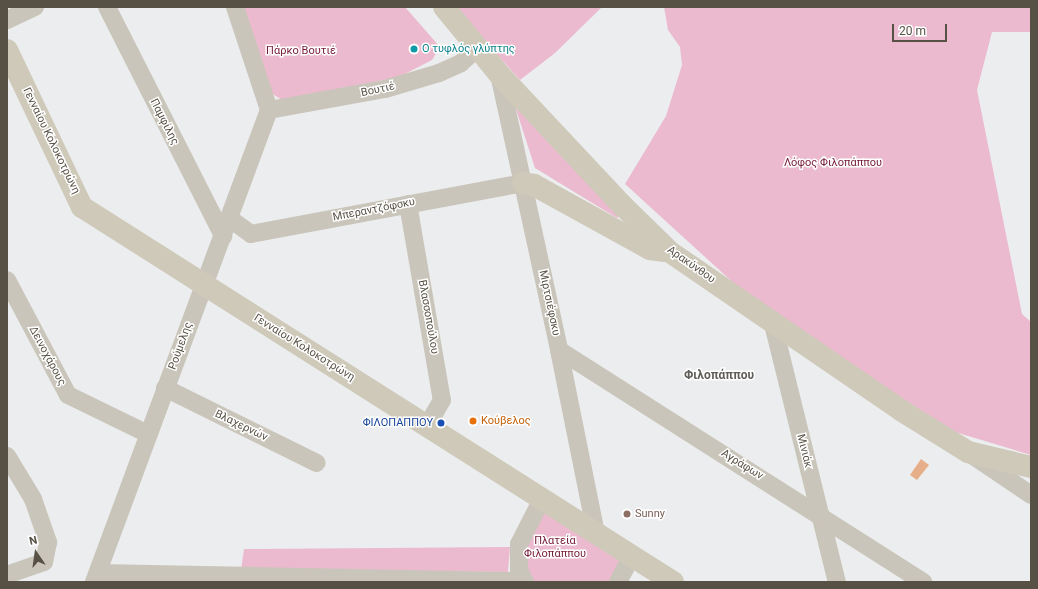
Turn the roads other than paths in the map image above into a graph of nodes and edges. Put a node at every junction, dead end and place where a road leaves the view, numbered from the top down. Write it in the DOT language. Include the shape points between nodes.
graph roads {
  1 [pos="35,7"];
  2 [pos="107,7"];
  3 [pos="235,7"];
  4 [pos="444,7"];
  5 [pos="7,20"];
  6 [pos="478,47"];
  7 [pos="7,50"];
  8 [pos="499,74"];
  9 [pos="269,110"];
  10 [pos="523,183"];
  11 [pos="408,204"];
  12 [pos="229,218"];
  13 [pos="223,236"];
  14 [pos="670,252"];
  15 [pos="7,280"];
  16 [pos="204,284"];
  17 [pos="772,320"];
  18 [pos="560,350"];
  19 [pos="166,388"];
  20 [pos="427,426"];
  21 [pos="148,434"];
  22 [pos="968,452"];
  23 [pos="7,456"];
  24 [pos="317,463"];
  25 [pos="1031,467"];
  26 [pos="1031,495"];
  27 [pos="542,499"];
  28 [pos="820,515"];
  29 [pos="596,533"];
  30 [pos="632,556"];
  31 [pos="7,575"];
  32 [pos="96,577"];
  33 [pos="524,581"];
  34 [pos="618,582"];
  35 [pos="673,582"];
  36 [pos="837,582"];
  37 [pos="923,582"];
  1 -- 5 [label="street"];
  2 -- 13 [label="street, Παμφίλης"];
  3 -- 9 [label="street"];
  4 -- 6 [label="street, Αρακύνθου"];
  6 -- 8 [label="street, Αρακύνθου"];
  6 -- 9 [label="street, Βουτιέ" via="461,63 439,74 385,90"];
  7 -- 16 [label="street, Γενναίου Κολοκοτρώνη" via="82,207"];
  8 -- 10 [label="street, Μιρτσιέφσκυ"];
  8 -- 14 [label="street, Αρακύνθου" via="622,205"];
  9 -- 12 [label="street, Ρούμελης"];
  10 -- 11 [label="street, Μπεραντζόφσκυ"];
  10 -- 14 [label="street" via="534,184 650,249"];
  10 -- 18 [label="street, Μιρτσιέφσκυ"];
  11 -- 12 [label="street, Μπεραντζόφσκυ" via="251,234"];
  11 -- 20 [label="street, Βλασσοπούλου" via="442,400"];
  12 -- 13 [label="street, Ρούμελης"];
  13 -- 16 [label="street, Ρούμελης"];
  14 -- 17 [label="street, Αρακύνθου"];
  15 -- 21 [label="street, Δεινοχάρους" via="68,395"];
  16 -- 19 [label="street, Ρούμελης"];
  16 -- 20 [label="street, Γενναίου Κολοκοτρώνη"];
  17 -- 22 [label="street, Αρακύνθου" via="902,411"];
  17 -- 28 [label="street, Μινιάκ"];
  18 -- 28 [label="street, Αγράφων"];
  18 -- 29 [label="street, Μιρτσιέφσκυ"];
  19 -- 21 [label="street, Ρούμελης"];
  19 -- 24 [label="street, Βλαχερνών"];
  20 -- 27 [label="street, Γενναίου Κολοκοτρώνη"];
  21 -- 32 [label="street, Ρούμελης"];
  22 -- 25 [label="street, Αρακύνθου"];
  22 -- 26 [label="street"];
  23 -- 31 [label="street" via="33,499 48,542 44,562"];
  27 -- 29 [label="street, Γενναίου Κολοκοτρώνη"];
  27 -- 33 [label="street" via="519,544 519,570"];
  28 -- 36 [label="street, Μινιάκ"];
  28 -- 37 [label="street, Αγράφων"];
  29 -- 30 [label="street, Γενναίου Κολοκοτρώνη"];
  30 -- 34 [label="street"];
  30 -- 35 [label="street, Γενναίου Κολοκοτρώνη"];
  32 -- 33 [label="street"];
}
